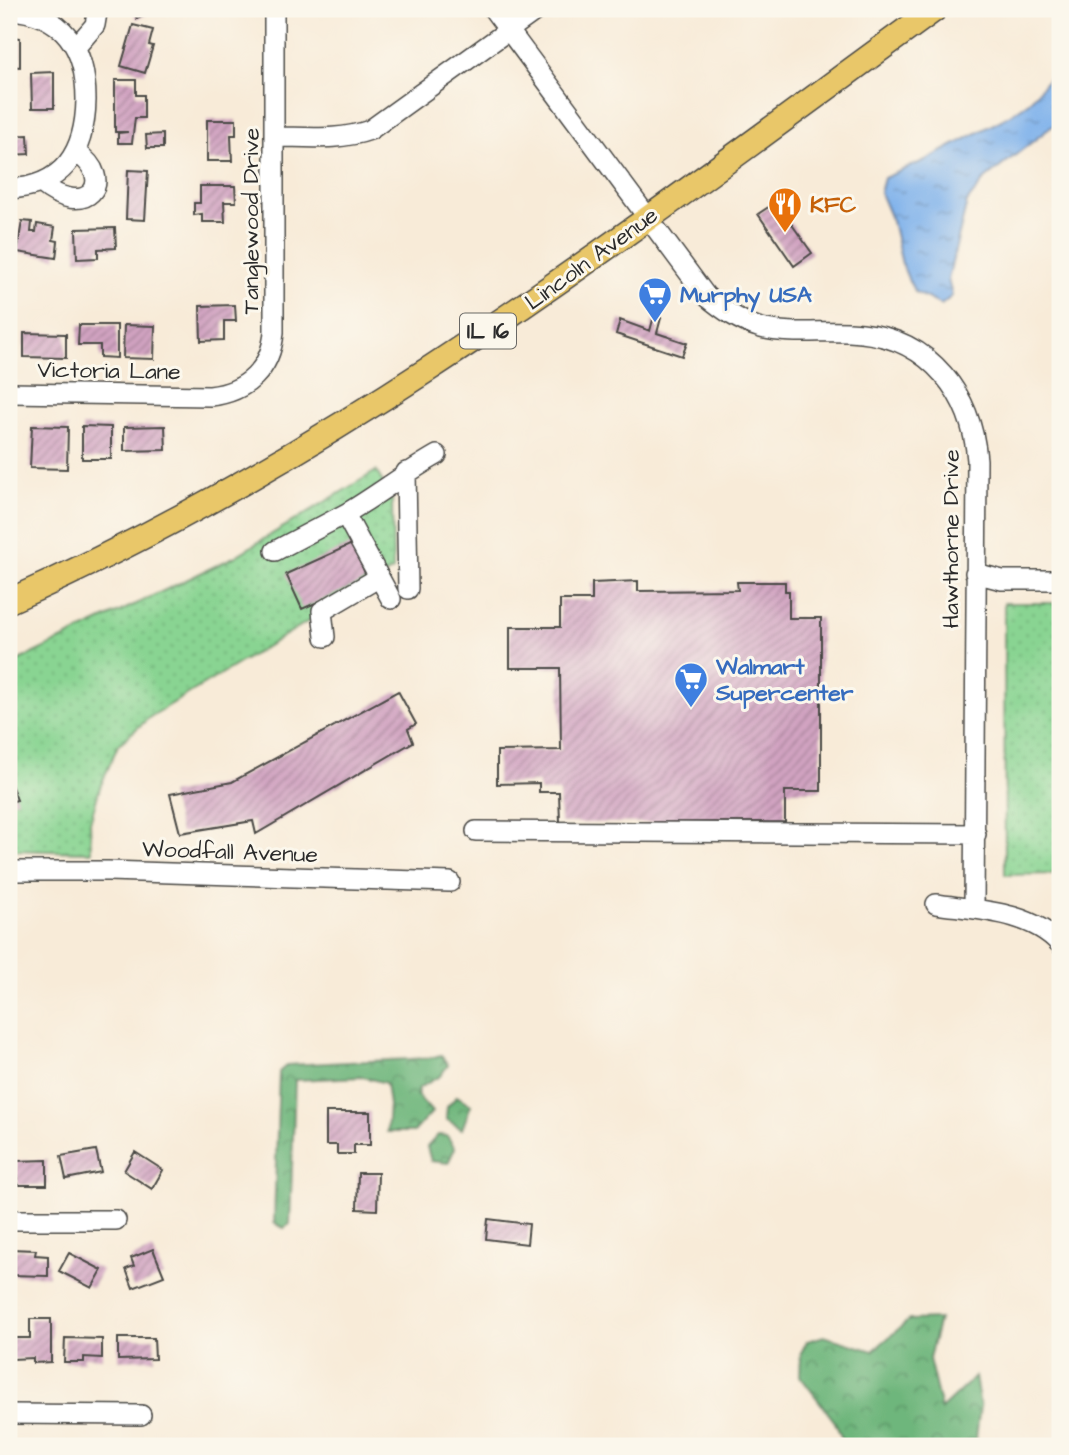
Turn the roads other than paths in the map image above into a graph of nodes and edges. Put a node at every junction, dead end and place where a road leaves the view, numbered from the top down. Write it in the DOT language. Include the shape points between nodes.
graph roads {
  1 [pos="94,9"];
  2 [pos="274,9"];
  3 [pos="493,9"];
  4 [pos="538,9"];
  5 [pos="935,9"];
  6 [pos="9,10"];
  7 [pos="46,13"];
  8 [pos="509,30"];
  9 [pos="76,47"];
  10 [pos="274,137"];
  11 [pos="76,152"];
  12 [pos="41,183"];
  13 [pos="9,189"];
  14 [pos="647,219"];
  15 [pos="9,393"];
  16 [pos="210,396"];
  17 [pos="437,454"];
  18 [pos="406,472"];
  19 [pos="345,514"];
  20 [pos="275,551"];
  21 [pos="975,573"];
  22 [pos="378,578"];
  23 [pos="1060,580"];
  24 [pos="408,589"];
  25 [pos="391,599"];
  26 [pos="9,601"];
  27 [pos="325,637"];
  28 [pos="476,831"];
  29 [pos="976,834"];
  30 [pos="9,871"];
  31 [pos="450,882"];
  32 [pos="936,904"];
  33 [pos="974,909"];
  34 [pos="1060,944"];
  35 [pos="9,1220"];
  36 [pos="116,1220"];
  37 [pos="9,1414"];
  38 [pos="141,1415"];
  1 -- 9 [label="street" via="95,25"];
  2 -- 10 [label="street, Tanglewood Drive"];
  3 -- 8 [label="street, Hawthorne Drive"];
  4 -- 8 [label="street"];
  5 -- 14 [label="main road, Lincoln Avenue / IL 16"];
  6 -- 7 [label="street"];
  7 -- 9 [label="street"];
  8 -- 10 [label="street" via="370,131 340,138"];
  8 -- 14 [label="street, Hawthorne Drive"];
  9 -- 11 [label="street" via="86,84 85,121"];
  10 -- 16 [label="street, Tanglewood Drive" via="273,345 251,381 238,390"];
  11 -- 12 [label="street" via="64,168"];
  11 -- 12 [label="street" via="96,173 89,195 63,198"];
  12 -- 13 [label="street"];
  14 -- 21 [label="street, Hawthorne Drive" via="706,296 743,321 781,331 885,337 939,370 962,400 975,439"];
  14 -- 26 [label="main road, Lincoln Avenue / IL 16" via="483,335 306,447 125,545"];
  15 -- 16 [label="street, Victoria Lane"];
  17 -- 18 [label="street"];
  18 -- 19 [label="street"];
  18 -- 24 [label="street"];
  19 -- 20 [label="street"];
  19 -- 22 [label="street"];
  21 -- 23 [label="street" via="1002,580"];
  21 -- 29 [label="street, Hawthorne Drive"];
  22 -- 25 [label="street"];
  22 -- 27 [label="street" via="322,611"];
  28 -- 29 [label="street"];
  29 -- 33 [label="street, Hawthorne Drive"];
  30 -- 31 [label="street, Woodfall Avenue"];
  32 -- 33 [label="street"];
  33 -- 34 [label="street" via="1035,925"];
  35 -- 36 [label="street"];
  37 -- 38 [label="street"];
}
